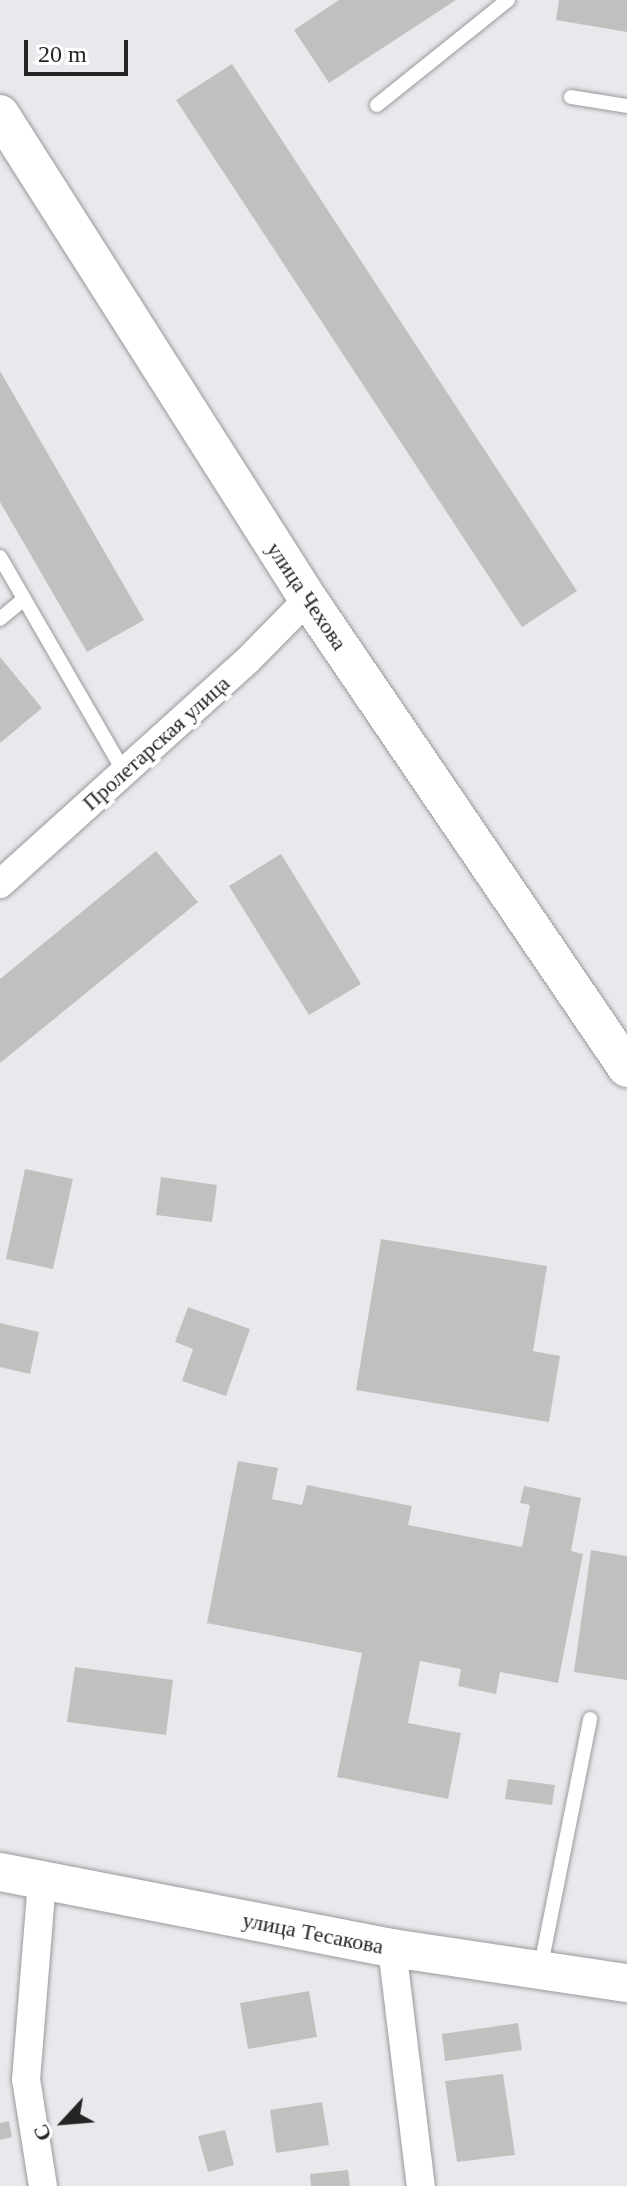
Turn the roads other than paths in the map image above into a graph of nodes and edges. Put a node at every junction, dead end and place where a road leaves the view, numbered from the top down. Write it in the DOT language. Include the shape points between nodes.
graph roads {
  1 [pos="508,0"];
  2 [pos="571,97"];
  3 [pos="377,105"];
  4 [pos="627,106"];
  5 [pos="0,114"];
  6 [pos="0,557"];
  7 [pos="24,599"];
  8 [pos="308,599"];
  9 [pos="0,619"];
  10 [pos="124,772"];
  11 [pos="0,884"];
  12 [pos="623,1047"];
  13 [pos="590,1719"];
  14 [pos="0,1872"];
  15 [pos="42,1881"];
  16 [pos="392,1948"];
  17 [pos="540,1970"];
  18 [pos="627,1983"];
  19 [pos="43,2186"];
  20 [pos="421,2186"];
  1 -- 3 [label="lane"];
  2 -- 4 [label="lane"];
  5 -- 8 [label="main road, улица Чехова"];
  6 -- 7 [label="lane"];
  7 -- 9 [label="lane"];
  7 -- 10 [label="lane"];
  8 -- 10 [label="street, Пролетарская улица"];
  8 -- 12 [label="main road, улица Чехова"];
  10 -- 11 [label="street, Пролетарская улица"];
  13 -- 17 [label="lane"];
  14 -- 15 [label="main road, улица Тесакова"];
  15 -- 16 [label="main road, улица Тесакова"];
  15 -- 19 [label="street" via="26,2079"];
  16 -- 17 [label="main road, улица Тесакова"];
  16 -- 20 [label="street"];
  17 -- 18 [label="main road, улица Тесакова"];
}
